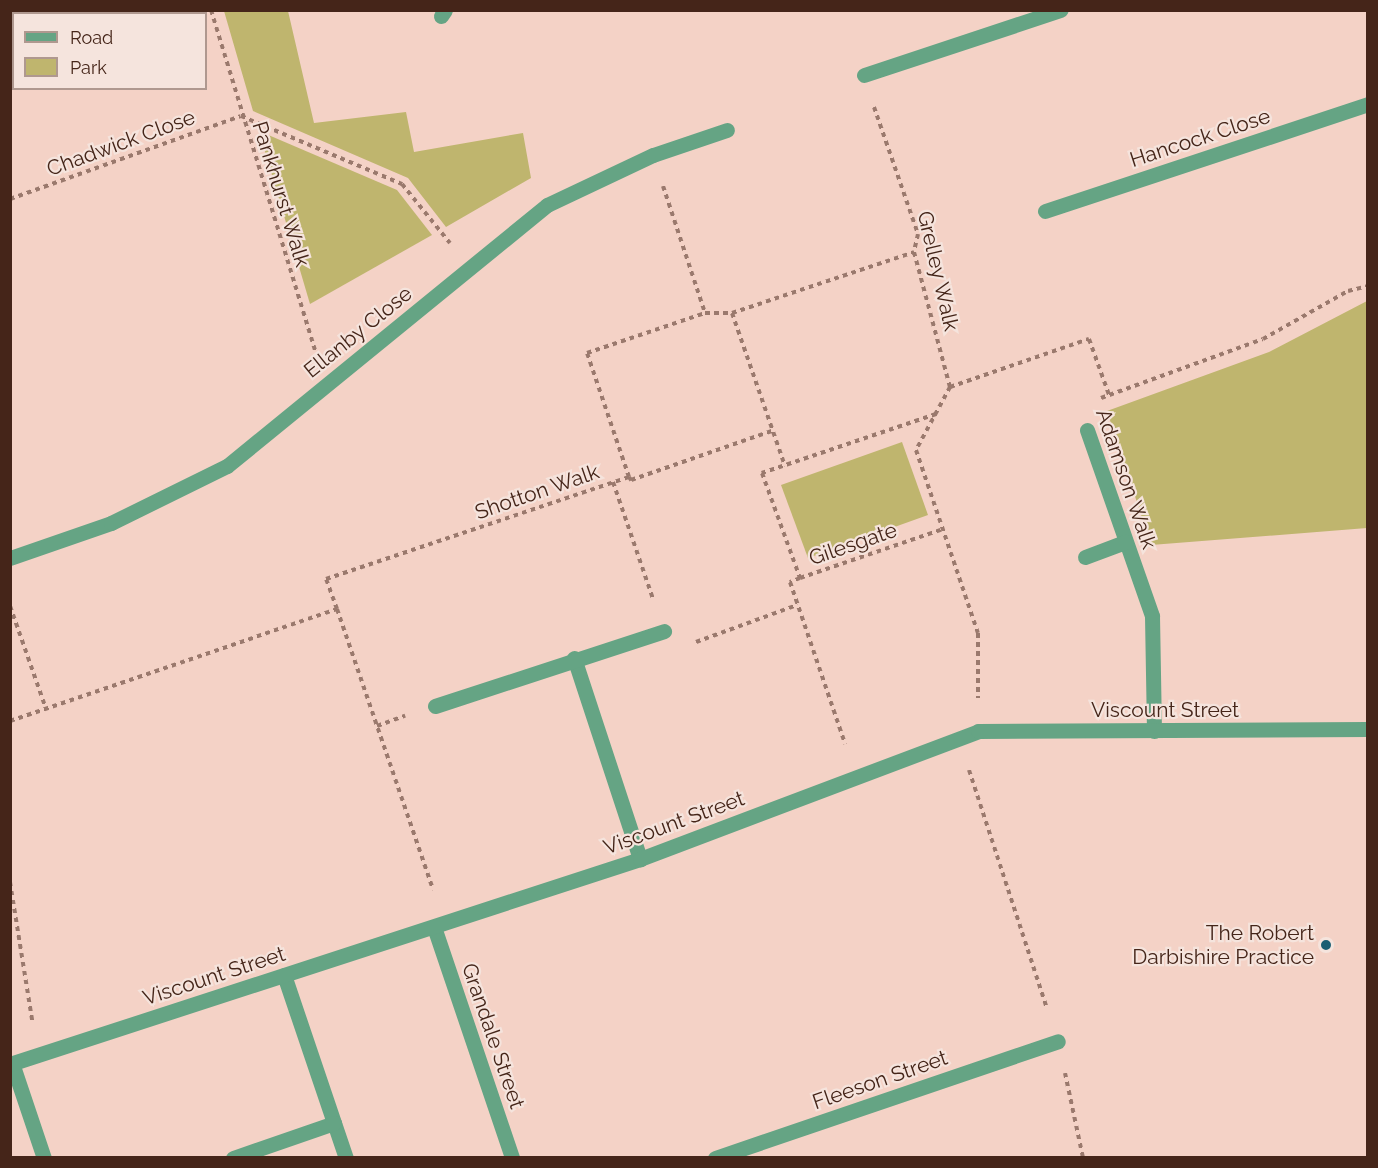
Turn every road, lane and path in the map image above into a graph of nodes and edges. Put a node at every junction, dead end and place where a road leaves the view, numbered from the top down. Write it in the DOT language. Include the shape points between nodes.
graph roads {
  1 [pos="211,10"];
  2 [pos="1061,10"];
  3 [pos="864,75"];
  4 [pos="1368,104"];
  5 [pos="241,116"];
  6 [pos="727,130"];
  7 [pos="653,155"];
  8 [pos="10,199"];
  9 [pos="1045,211"];
  10 [pos="914,252"];
  11 [pos="471,269"];
  12 [pos="1368,286"];
  13 [pos="732,313"];
  14 [pos="705,314"];
  15 [pos="325,386"];
  16 [pos="950,387"];
  17 [pos="1109,395"];
  18 [pos="936,414"];
  19 [pos="772,430"];
  20 [pos="1087,430"];
  21 [pos="784,466"];
  22 [pos="629,477"];
  23 [pos="613,482"];
  24 [pos="943,529"];
  25 [pos="1125,542"];
  26 [pos="1085,557"];
  27 [pos="10,558"];
  28 [pos="800,578"];
  29 [pos="10,606"];
  30 [pos="798,606"];
  31 [pos="337,609"];
  32 [pos="664,631"];
  33 [pos="574,658"];
  34 [pos="978,701"];
  35 [pos="435,706"];
  36 [pos="46,709"];
  37 [pos="10,721"];
  38 [pos="1368,729"];
  39 [pos="1154,731"];
  40 [pos="968,766"];
  41 [pos="857,776"];
  42 [pos="640,859"];
  43 [pos="10,882"];
  44 [pos="434,894"];
  45 [pos="434,927"];
  46 [pos="284,975"];
  47 [pos="34,1029"];
  48 [pos="1058,1041"];
  49 [pos="11,1064"];
  50 [pos="334,1123"];
  51 [pos="44,1158"];
  52 [pos="233,1158"];
  53 [pos="346,1158"];
  54 [pos="512,1158"];
  55 [pos="716,1158"];
  56 [pos="1083,1158"];
  1 -- 5 [label="path, Pankhurst Walk"];
  2 -- 3 [label="street"];
  3 -- 10 [label="path, Grelley Walk" via="918,234"];
  4 -- 9 [label="street, Hancock Close"];
  5 -- 8 [label="path, Chadwick Close"];
  5 -- 11 [label="path" via="402,184"];
  5 -- 15 [label="path, Pankhurst Walk"];
  6 -- 7 [label="street, Ellanby Close"];
  7 -- 11 [label="street, Ellanby Close" via="547,205"];
  7 -- 14 [label="path"];
  10 -- 13 [label="path, Shotton Walk"];
  10 -- 16 [label="path, Grelley Walk"];
  11 -- 15 [label="street, Ellanby Close"];
  12 -- 17 [label="path, Adamson Walk" via="1348,291 1263,339"];
  13 -- 14 [label="path, Shotton Walk"];
  13 -- 19 [label="path"];
  14 -- 22 [label="path, Shotton Walk" via="587,353"];
  15 -- 27 [label="street, Ellanby Close" via="227,466 111,524"];
  16 -- 17 [label="path" via="1089,339"];
  16 -- 18 [label="path"];
  17 -- 20 [label="path, Adamson Walk" via="1078,406"];
  18 -- 21 [label="path, Gilesgate"];
  18 -- 24 [label="path" via="916,450"];
  19 -- 21 [label="path"];
  19 -- 22 [label="path" via="631,480"];
  20 -- 25 [label="street, Adamson Walk"];
  21 -- 28 [label="path, Gilesgate" via="762,473"];
  22 -- 23 [label="path, Shotton Walk"];
  23 -- 31 [label="path, Shotton Walk" via="326,579"];
  23 -- 32 [label="path"];
  24 -- 28 [label="path, Gilesgate"];
  24 -- 34 [label="path" via="978,633"];
  25 -- 26 [label="street"];
  25 -- 39 [label="street, Adamson Walk" via="1152,616"];
  28 -- 30 [label="path" via="790,582"];
  29 -- 36 [label="path"];
  30 -- 32 [label="path" via="671,651"];
  30 -- 41 [label="path"];
  31 -- 36 [label="path"];
  31 -- 44 [label="path"];
  32 -- 33 [label="street"];
  33 -- 35 [label="street"];
  33 -- 42 [label="street"];
  36 -- 37 [label="path"];
  38 -- 39 [label="street, Viscount Street"];
  39 -- 41 [label="street, Viscount Street" via="978,731"];
  40 -- 48 [label="path"];
  41 -- 42 [label="street, Viscount Street"];
  42 -- 45 [label="street, Viscount Street"];
  43 -- 47 [label="path"];
  45 -- 46 [label="street, Viscount Street"];
  45 -- 54 [label="street, Grandale Street"];
  46 -- 49 [label="street, Viscount Street"];
  46 -- 50 [label="street"];
  48 -- 55 [label="street, Fleeson Street"];
  48 -- 56 [label="path"];
  49 -- 51 [label="street"];
  50 -- 52 [label="street"];
  50 -- 53 [label="street"];
}
